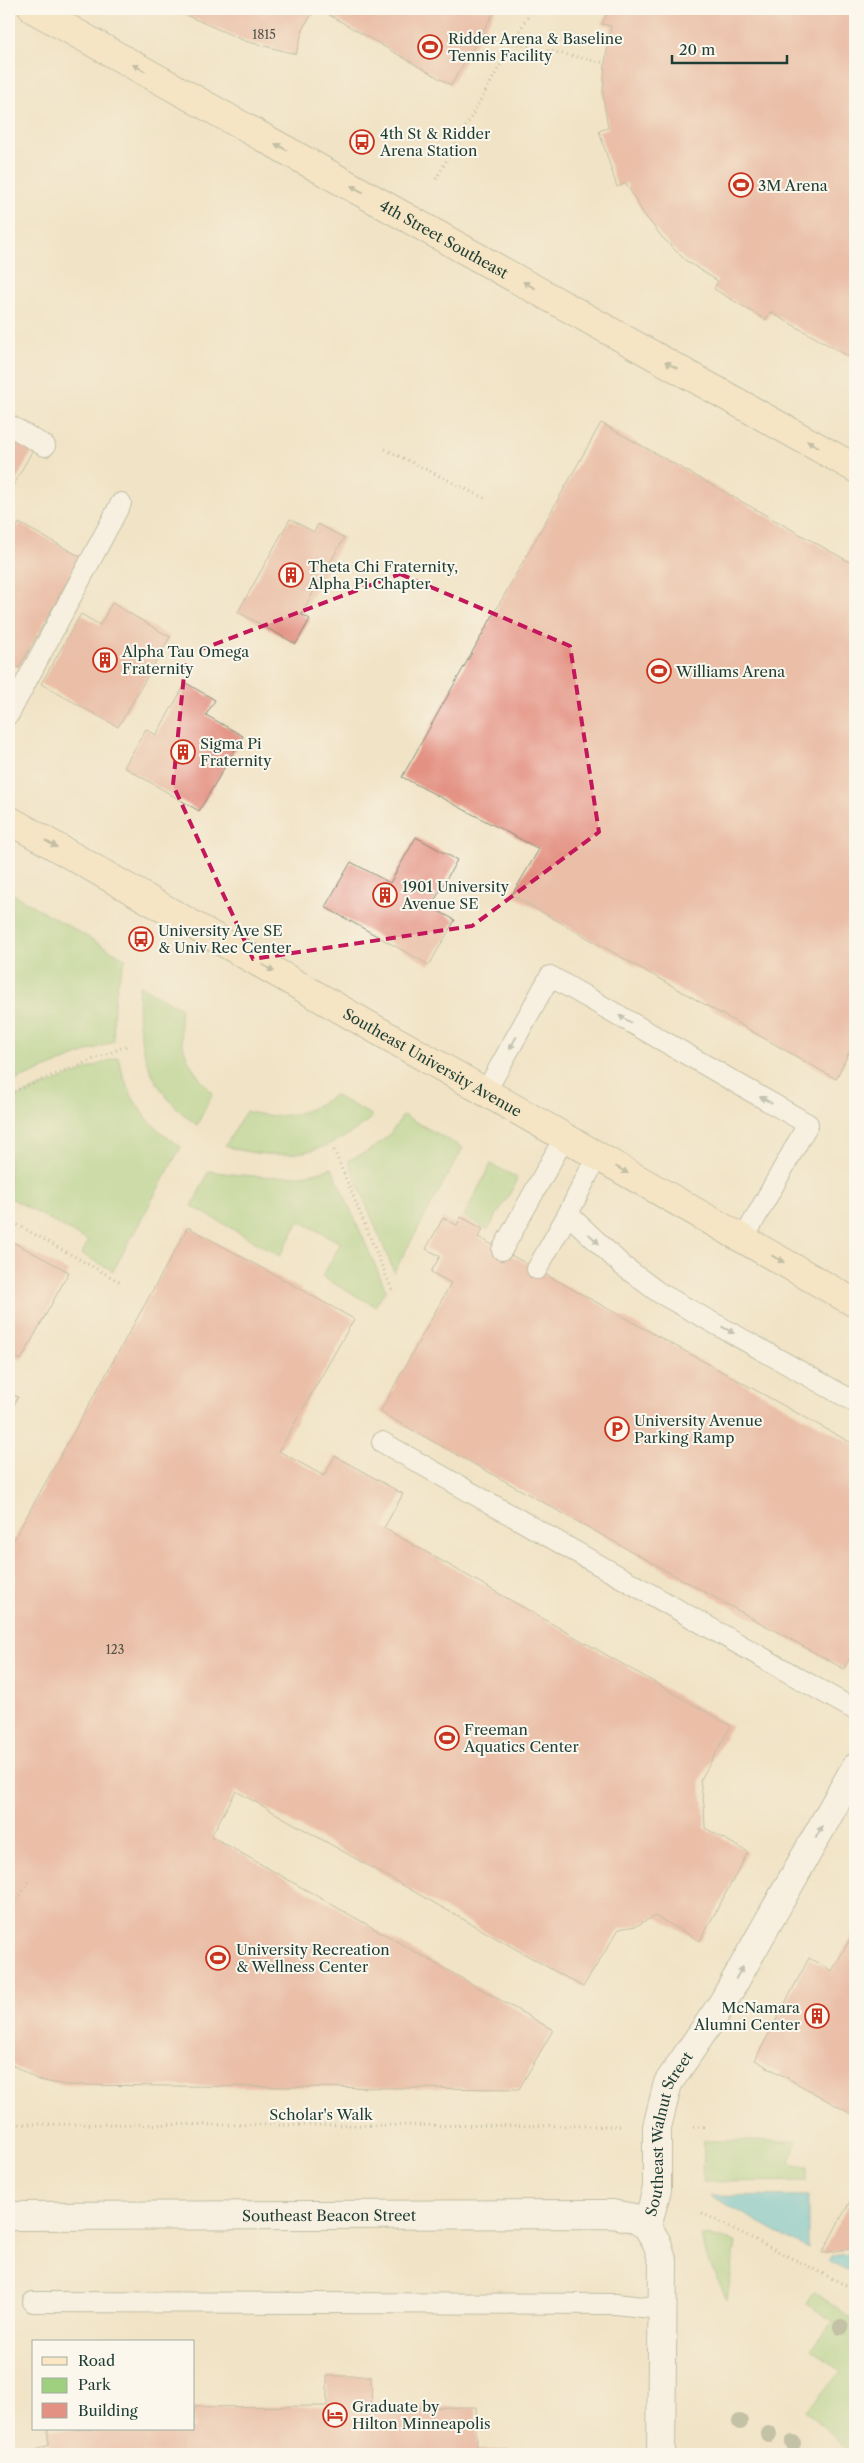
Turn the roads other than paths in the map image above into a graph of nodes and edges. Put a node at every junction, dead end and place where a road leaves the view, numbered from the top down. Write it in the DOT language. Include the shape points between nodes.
graph roads {
  1 [pos="34,9"];
  2 [pos="9,425"];
  3 [pos="45,446"];
  4 [pos="855,468"];
  5 [pos="121,503"];
  6 [pos="9,714"];
  7 [pos="9,820"];
  8 [pos="485,1093"];
  9 [pos="564,1138"];
  10 [pos="597,1156"];
  11 [pos="568,1214"];
  12 [pos="743,1240"];
  13 [pos="502,1250"];
  14 [pos="537,1269"];
  15 [pos="855,1303"];
  16 [pos="855,1402"];
  17 [pos="382,1442"];
  18 [pos="855,1710"];
  19 [pos="855,1768"];
  20 [pos="9,2216"];
  21 [pos="647,2226"];
  22 [pos="33,2302"];
  23 [pos="661,2309"];
  24 [pos="661,2454"];
  4 -- 1 [label="main road, 4th Street Southeast, one-way"];
  2 -- 3 [label="lane"];
  5 -- 6 [label="lane"];
  7 -- 8 [label="main road, Southeast University Avenue, one-way"];
  8 -- 9 [label="main road, Southeast University Avenue"];
  12 -- 8 [label="lane, one-way" via="808,1124 550,976"];
  9 -- 10 [label="main road, Southeast University Avenue"];
  9 -- 13 [label="lane"];
  10 -- 11 [label="lane"];
  10 -- 12 [label="main road, Southeast University Avenue, one-way"];
  11 -- 14 [label="lane"];
  11 -- 16 [label="lane, one-way" via="623,1266 658,1292"];
  12 -- 15 [label="main road, Southeast University Avenue, one-way"];
  17 -- 18 [label="lane"];
  21 -- 19 [label="street, Southeast Walnut Street, one-way" via="657,2189 657,2126 668,2083 722,2004"];
  20 -- 21 [label="street, Southeast Beacon Street" via="612,2214 634,2218"];
  21 -- 23 [label="street, Southeast Walnut Street" via="663,2262"];
  22 -- 23 [label="lane" via="615,2304"];
  23 -- 24 [label="street, Southeast Walnut Street"];
}
